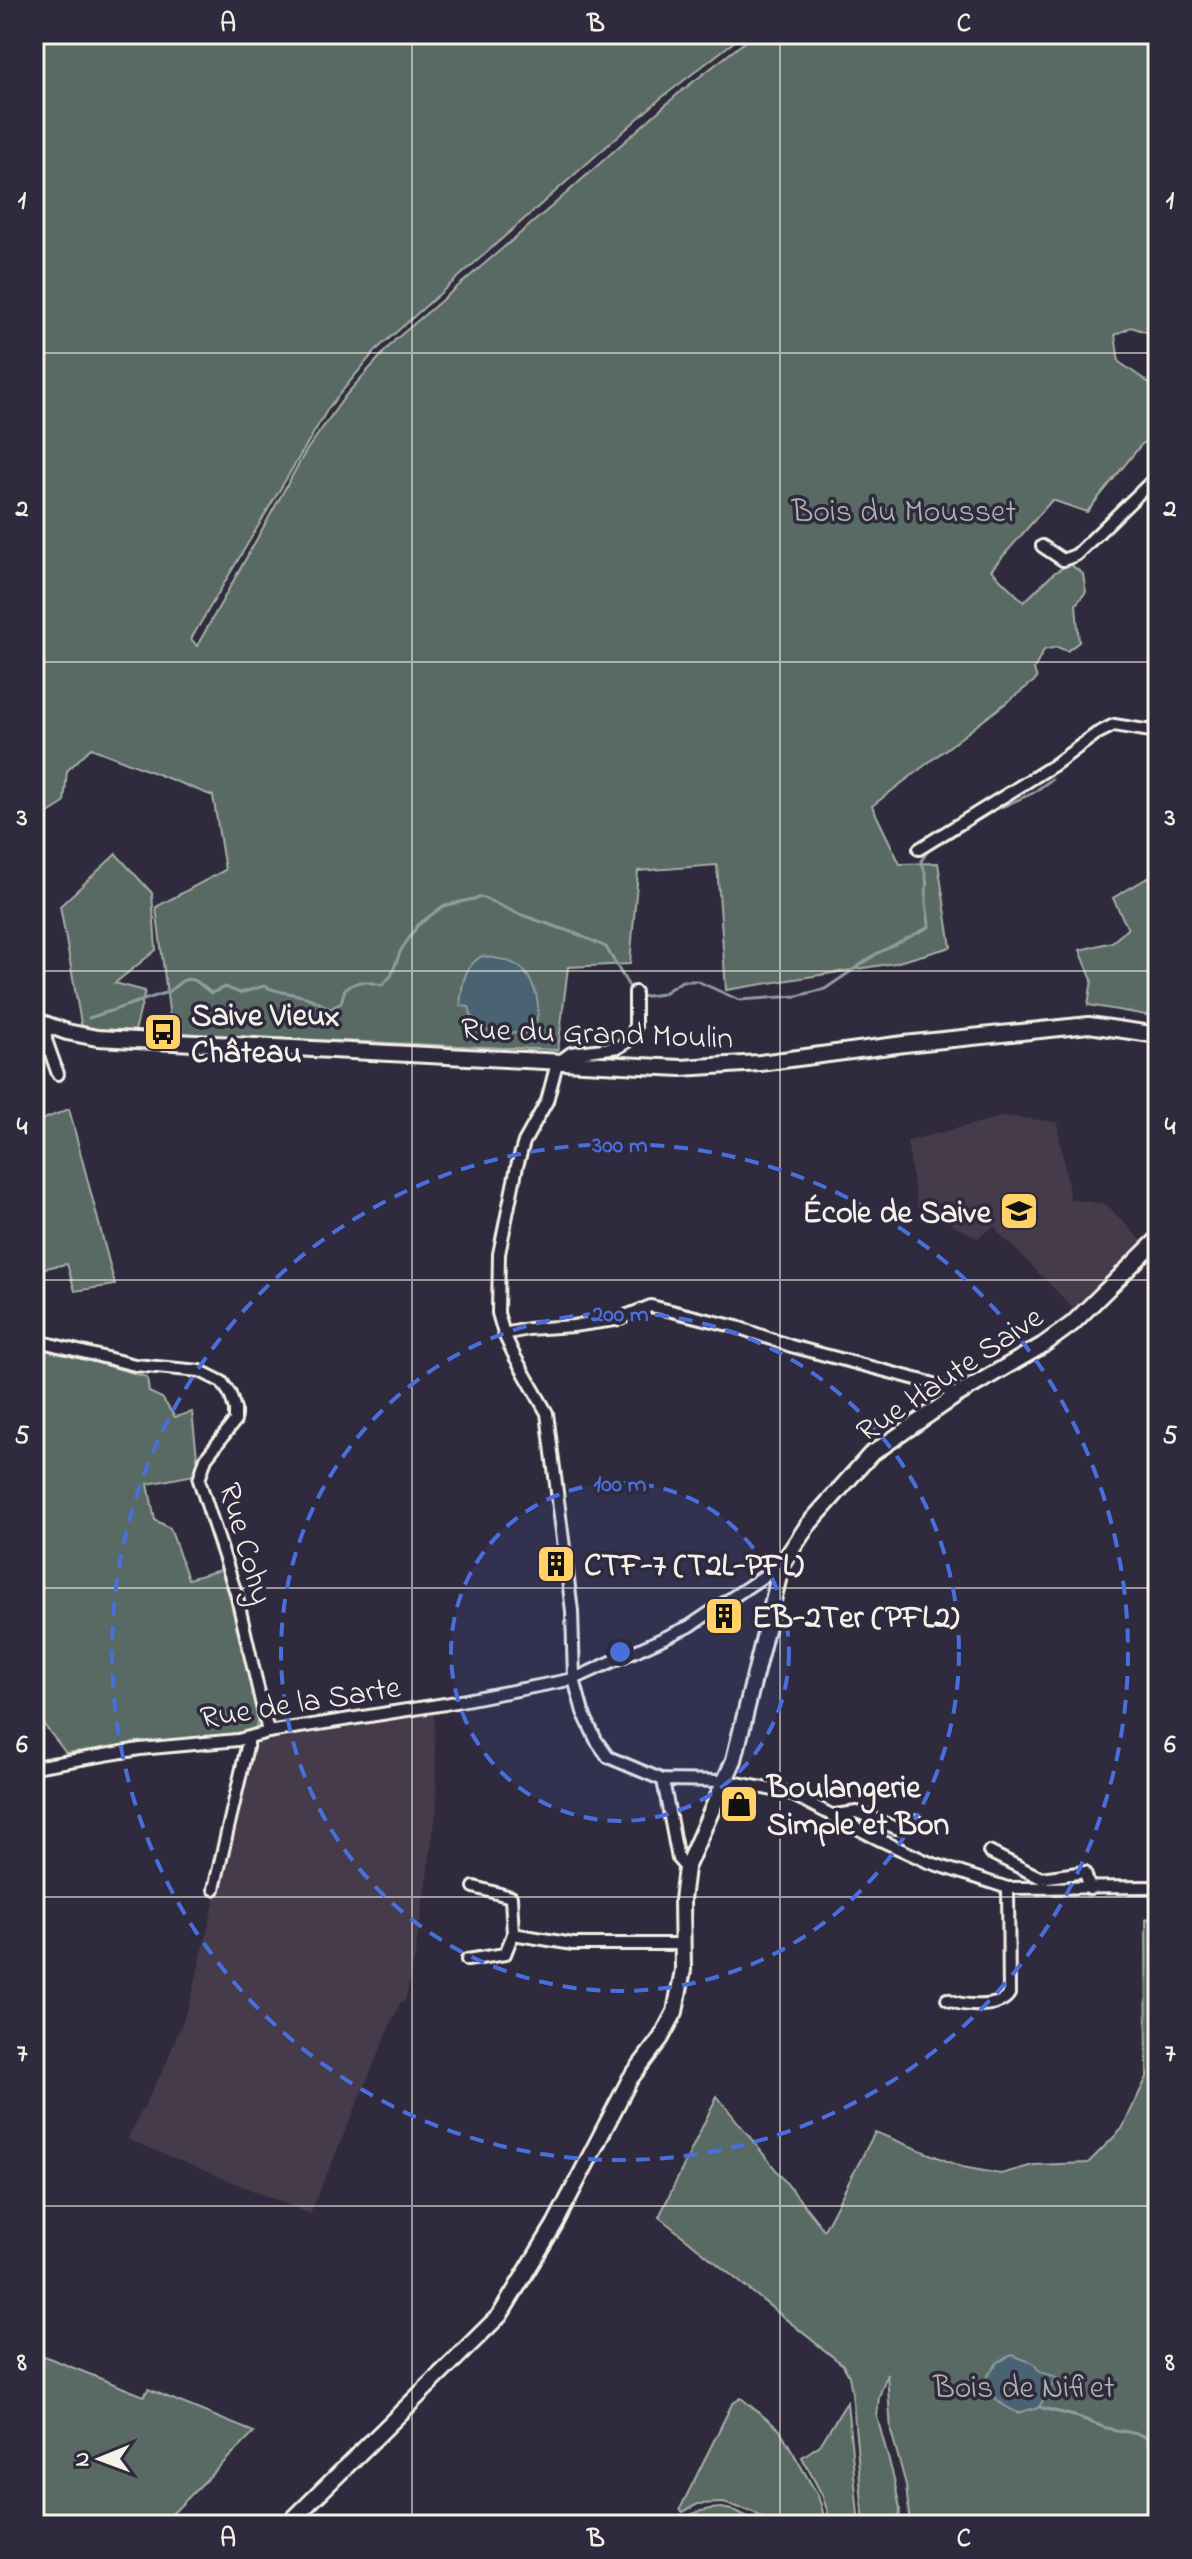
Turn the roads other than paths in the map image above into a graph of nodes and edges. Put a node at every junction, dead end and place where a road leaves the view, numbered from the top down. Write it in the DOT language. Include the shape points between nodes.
graph roads {
  1 [pos="1158,475"];
  2 [pos="1042,546"];
  3 [pos="1158,723"];
  4 [pos="919,849"];
  5 [pos="635,995"];
  6 [pos="40,1023"];
  7 [pos="1158,1035"];
  8 [pos="557,1063"];
  9 [pos="58,1074"];
  10 [pos="1158,1239"];
  11 [pos="504,1334"];
  12 [pos="34,1340"];
  13 [pos="957,1395"];
  14 [pos="782,1564"];
  15 [pos="574,1679"];
  16 [pos="268,1732"];
  17 [pos="249,1738"];
  18 [pos="34,1767"];
  19 [pos="663,1780"];
  20 [pos="727,1781"];
  21 [pos="832,1815"];
  22 [pos="916,1821"];
  23 [pos="989,1852"];
  24 [pos="686,1868"];
  25 [pos="474,1887"];
  26 [pos="1158,1887"];
  27 [pos="1008,1888"];
  28 [pos="214,1889"];
  29 [pos="1090,1889"];
  30 [pos="513,1934"];
  31 [pos="683,1944"];
  32 [pos="467,1960"];
  33 [pos="947,1999"];
  34 [pos="287,2525"];
  1 -- 2 [label="street" via="1076,555 1063,560"];
  3 -- 4 [label="street" via="1151,731 1114,725 1096,734"];
  5 -- 8 [label="street" via="635,1028 629,1041 571,1053"];
  6 -- 8 [label="street, Rue du Grand Moulin" via="97,1038"];
  6 -- 9 [label="street"];
  7 -- 8 [label="street, Rue du Grand Moulin" via="1089,1025 729,1066"];
  8 -- 11 [label="street" via="547,1101 524,1142 499,1254 498,1313"];
  10 -- 13 [label="street, Rue Haute Saive" via="1072,1324"];
  11 -- 13 [label="street" via="615,1320 651,1306 931,1383"];
  11 -- 15 [label="street" via="547,1413 572,1611"];
  12 -- 16 [label="street, Rue Cohy" via="135,1365 200,1371 222,1382 230,1394 235,1421 206,1458 199,1480 236,1593"];
  13 -- 14 [label="street, Rue Haute Saive" via="870,1455 808,1525"];
  14 -- 15 [label="street, Rue Haute Saive" via="690,1626"];
  14 -- 20 [label="street, Rue Haute Saive"];
  15 -- 16 [label="street, Rue de la Sarte"];
  15 -- 19 [label="street" via="583,1712 608,1757"];
  16 -- 17 [label="street, Rue de la Sarte"];
  17 -- 18 [label="street, Rue de la Sarte"];
  17 -- 28 [label="street"];
  19 -- 20 [label="street"];
  19 -- 24 [label="street, Rue Haute Saive" via="678,1859"];
  20 -- 21 [label="street" via="789,1793"];
  20 -- 24 [label="street, Rue Haute Saive"];
  21 -- 22 [label="street" via="857,1812 896,1828"];
  21 -- 27 [label="street" via="928,1862"];
  23 -- 29 [label="street" via="1041,1878 1085,1872"];
  24 -- 31 [label="street, Rue Haute Saive"];
  25 -- 30 [label="street" via="511,1897"];
  26 -- 29 [label="street"];
  27 -- 29 [label="street"];
  27 -- 33 [label="street" via="1009,1994 1000,2003 957,2004"];
  30 -- 31 [label="street" via="573,1944"];
  30 -- 32 [label="street" via="505,1954"];
  31 -- 34 [label="street, Rue Haute Saive" via="675,2012 630,2079 555,2224 500,2315"];
}
